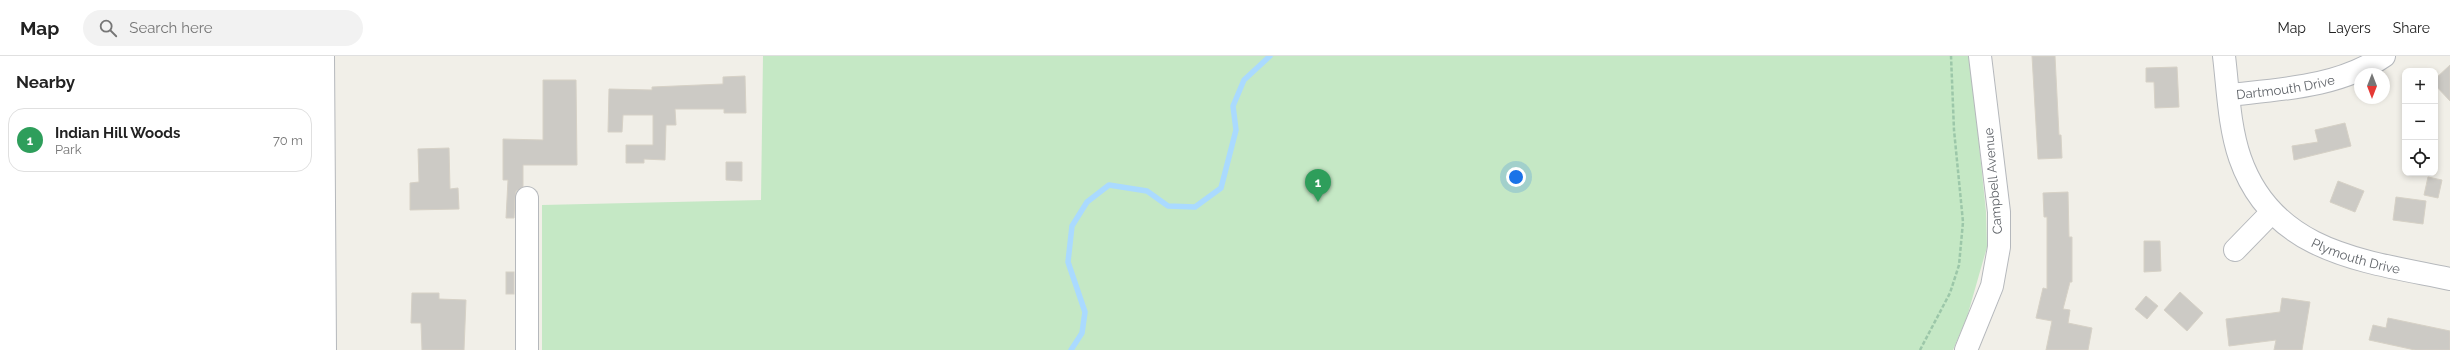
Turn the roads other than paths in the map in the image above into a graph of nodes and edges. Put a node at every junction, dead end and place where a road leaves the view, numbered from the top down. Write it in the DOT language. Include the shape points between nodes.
graph roads {
  1 [pos="324,56"];
  2 [pos="1980,56"];
  3 [pos="2224,56"];
  4 [pos="2384,56"];
  5 [pos="2229,95"];
  6 [pos="322,188"];
  7 [pos="527,198"];
  8 [pos="2271,213"];
  9 [pos="2235,250"];
  10 [pos="2450,279"];
  11 [pos="324,347"];
  12 [pos="527,350"];
  13 [pos="1966,350"];
  1 -- 6 [label="street"];
  2 -- 13 [label="street, Campbell Avenue" via="1998,212 1999,247 1992,286"];
  3 -- 5 [label="street, Plymouth Drive"];
  4 -- 5 [label="street, Dartmouth Drive" via="2357,71 2310,86"];
  5 -- 8 [label="street, Plymouth Drive" via="2233,131 2240,158 2252,185"];
  6 -- 11 [label="street"];
  7 -- 12 [label="street"];
  8 -- 9 [label="street"];
  8 -- 10 [label="street, Plymouth Drive" via="2296,234 2329,251 2357,260"];
}
